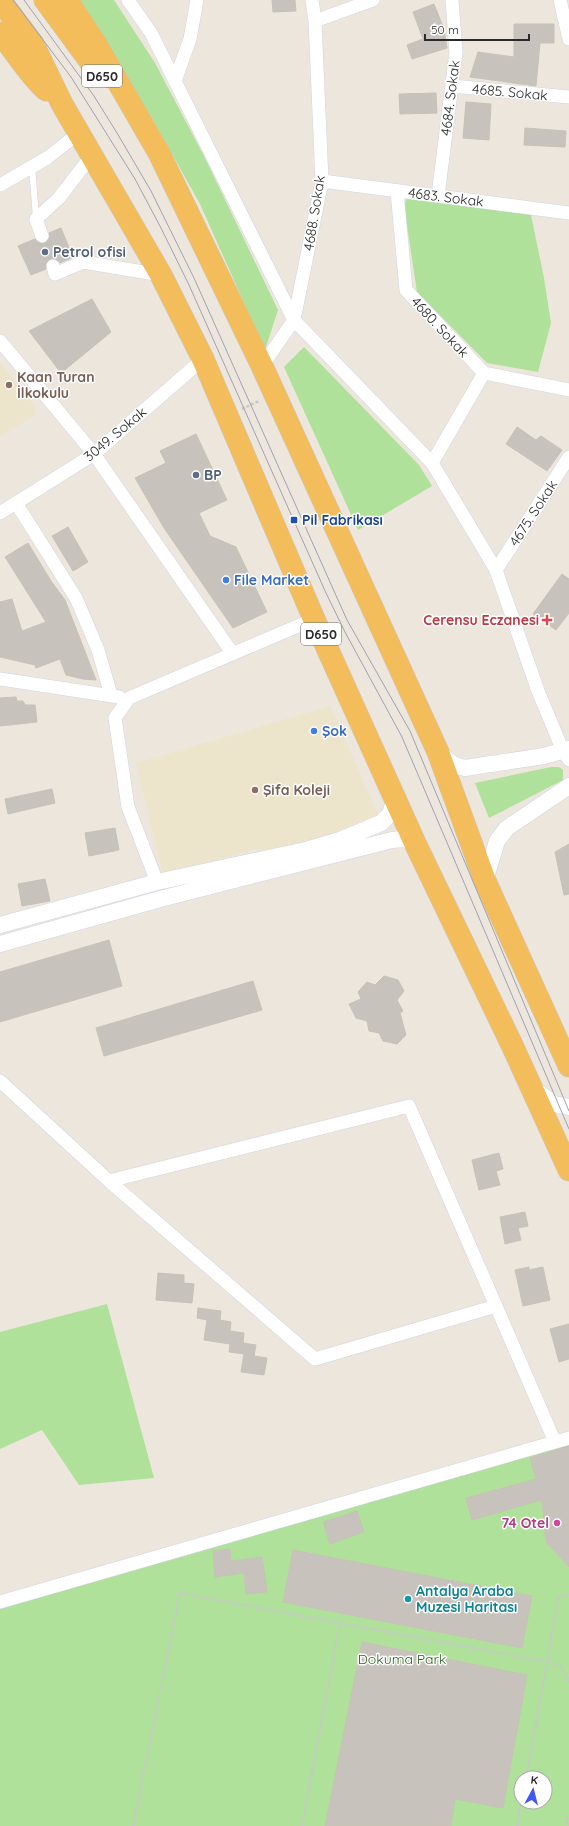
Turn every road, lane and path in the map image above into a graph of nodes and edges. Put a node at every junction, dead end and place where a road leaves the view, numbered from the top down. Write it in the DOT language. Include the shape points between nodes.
graph roads {
  1 [pos="0,0"];
  2 [pos="45,0"];
  3 [pos="67,0"];
  4 [pos="128,0"];
  5 [pos="197,0"];
  6 [pos="312,0"];
  7 [pos="373,0"];
  8 [pos="452,0"];
  9 [pos="560,0"];
  10 [pos="315,21"];
  11 [pos="0,33"];
  12 [pos="569,39"];
  13 [pos="175,81"];
  14 [pos="452,86"];
  15 [pos="569,97"];
  16 [pos="62,104"];
  17 [pos="79,133"];
  18 [pos="159,153"];
  19 [pos="92,155"];
  20 [pos="32,166"];
  21 [pos="322,181"];
  22 [pos="0,185"];
  23 [pos="397,191"];
  24 [pos="438,196"];
  25 [pos="569,213"];
  26 [pos="36,219"];
  27 [pos="42,236"];
  28 [pos="53,266"];
  29 [pos="161,275"];
  30 [pos="294,320"];
  31 [pos="0,341"];
  32 [pos="202,359"];
  33 [pos="262,366"];
  34 [pos="484,373"];
  35 [pos="569,390"];
  36 [pos="275,394"];
  37 [pos="227,416"];
  38 [pos="94,454"];
  39 [pos="569,457"];
  40 [pos="432,464"];
  41 [pos="16,503"];
  42 [pos="0,513"];
  43 [pos="496,570"];
  44 [pos="314,619"];
  45 [pos="233,654"];
  46 [pos="0,679"];
  47 [pos="111,695"];
  48 [pos="129,698"];
  49 [pos="438,752"];
  50 [pos="567,753"];
  51 [pos="569,786"];
  52 [pos="395,799"];
  53 [pos="415,843"];
  54 [pos="343,846"];
  55 [pos="485,881"];
  56 [pos="157,882"];
  57 [pos="0,923"];
  58 [pos="3,943"];
  59 [pos="568,1057"];
  60 [pos="0,1081"];
  61 [pos="531,1087"];
  62 [pos="569,1107"];
  63 [pos="569,1170"];
  64 [pos="109,1182"];
  65 [pos="496,1306"];
  66 [pos="569,1438"];
  67 [pos="556,1442"];
  68 [pos="569,1594"];
  69 [pos="0,1602"];
  70 [pos="340,1623"];
  71 [pos="547,1662"];
  72 [pos="569,1682"];
  73 [pos="527,1770"];
  74 [pos="520,1810"];
  75 [pos="568,1817"];
  76 [pos="133,1826"];
  77 [pos="302,1826"];
  78 [pos="517,1826"];
  79 [pos="568,1826"];
  1 -- 16 [label="highway, D650" via="33,44"];
  2 -- 18 [label="highway, D650"];
  3 -- 18 [label="highway" via="96,44"];
  4 -- 13 [label="street" via="151,33"];
  5 -- 13 [label="street" via="190,39"];
  6 -- 10 [label="street, 4688. Sokak"];
  7 -- 10 [label="street"];
  8 -- 14 [label="street, 4684. Sokak" via="456,52"];
  9 -- 12 [label="street"];
  10 -- 21 [label="street, 4688. Sokak"];
  11 -- 16 [label="highway" via="38,82"];
  13 -- 30 [label="street"];
  14 -- 15 [label="street, 4685. Sokak"];
  14 -- 24 [label="street, 4684. Sokak"];
  16 -- 17 [label="highway, D650"];
  17 -- 19 [label="highway, D650"];
  17 -- 20 [label="street"];
  18 -- 33 [label="highway, D650"];
  19 -- 26 [label="street" via="59,198"];
  19 -- 29 [label="highway, D650"];
  20 -- 22 [label="street"];
  20 -- 26 [label="lane"];
  21 -- 23 [label="street, 4683. Sokak"];
  21 -- 30 [label="street, 4688. Sokak"];
  23 -- 24 [label="street, 4683. Sokak"];
  23 -- 34 [label="street, 4680. Sokak" via="406,290"];
  24 -- 25 [label="street, 4683. Sokak"];
  26 -- 27 [label="street"];
  28 -- 29 [label="street" via="55,274 83,262"];
  29 -- 32 [label="highway, D650"];
  30 -- 33 [label="street, 4688. Sokak"];
  30 -- 40 [label="street"];
  31 -- 38 [label="street"];
  32 -- 37 [label="highway, D650"];
  32 -- 38 [label="street, 3049. Sokak"];
  33 -- 36 [label="highway, D650"];
  34 -- 35 [label="street"];
  34 -- 40 [label="street"];
  36 -- 37 [label="path"];
  36 -- 49 [label="highway, D650"];
  37 -- 44 [label="highway, D650"];
  38 -- 41 [label="street, 3049. Sokak"];
  38 -- 45 [label="street"];
  39 -- 43 [label="street, 4675. Sokak"];
  40 -- 43 [label="street"];
  41 -- 42 [label="street, 3049. Sokak"];
  41 -- 47 [label="street" via="76,598 98,650"];
  43 -- 50 [label="street" via="538,691"];
  44 -- 45 [label="street"];
  44 -- 52 [label="highway, D650"];
  45 -- 48 [label="street"];
  46 -- 47 [label="street"];
  47 -- 48 [label="street"];
  48 -- 56 [label="street" via="114,718 128,807"];
  49 -- 50 [label="street" via="454,766 465,768"];
  49 -- 55 [label="highway, D650"];
  51 -- 55 [label="street" via="507,828 497,841"];
  52 -- 53 [label="highway, D650"];
  52 -- 54 [label="street" via="390,814 381,823"];
  53 -- 54 [label="street" via="403,839"];
  53 -- 61 [label="highway, D650"];
  54 -- 56 [label="street" via="306,850"];
  54 -- 58 [label="street"];
  55 -- 59 [label="highway, D650"];
  56 -- 57 [label="street"];
  57 -- 58 [label="street"];
  60 -- 64 [label="street"];
  61 -- 62 [label="street" via="554,1104"];
  61 -- 63 [label="highway, D650"];
  64 -- 65 [label="street" via="315,1359"];
  64 -- 65 [label="street" via="408,1106"];
  65 -- 67 [label="street"];
  66 -- 67 [label="street"];
  67 -- 69 [label="street"];
  68 -- 71 [label="path" via="558,1598"];
  70 -- 71 [label="path"];
  70 -- 76 [label="path" via="180,1593"];
  70 -- 77 [label="path"];
  71 -- 72 [label="path" via="560,1665"];
  71 -- 73 [label="path"];
  74 -- 78 [label="path"];
  75 -- 79 [label="path"];
}
